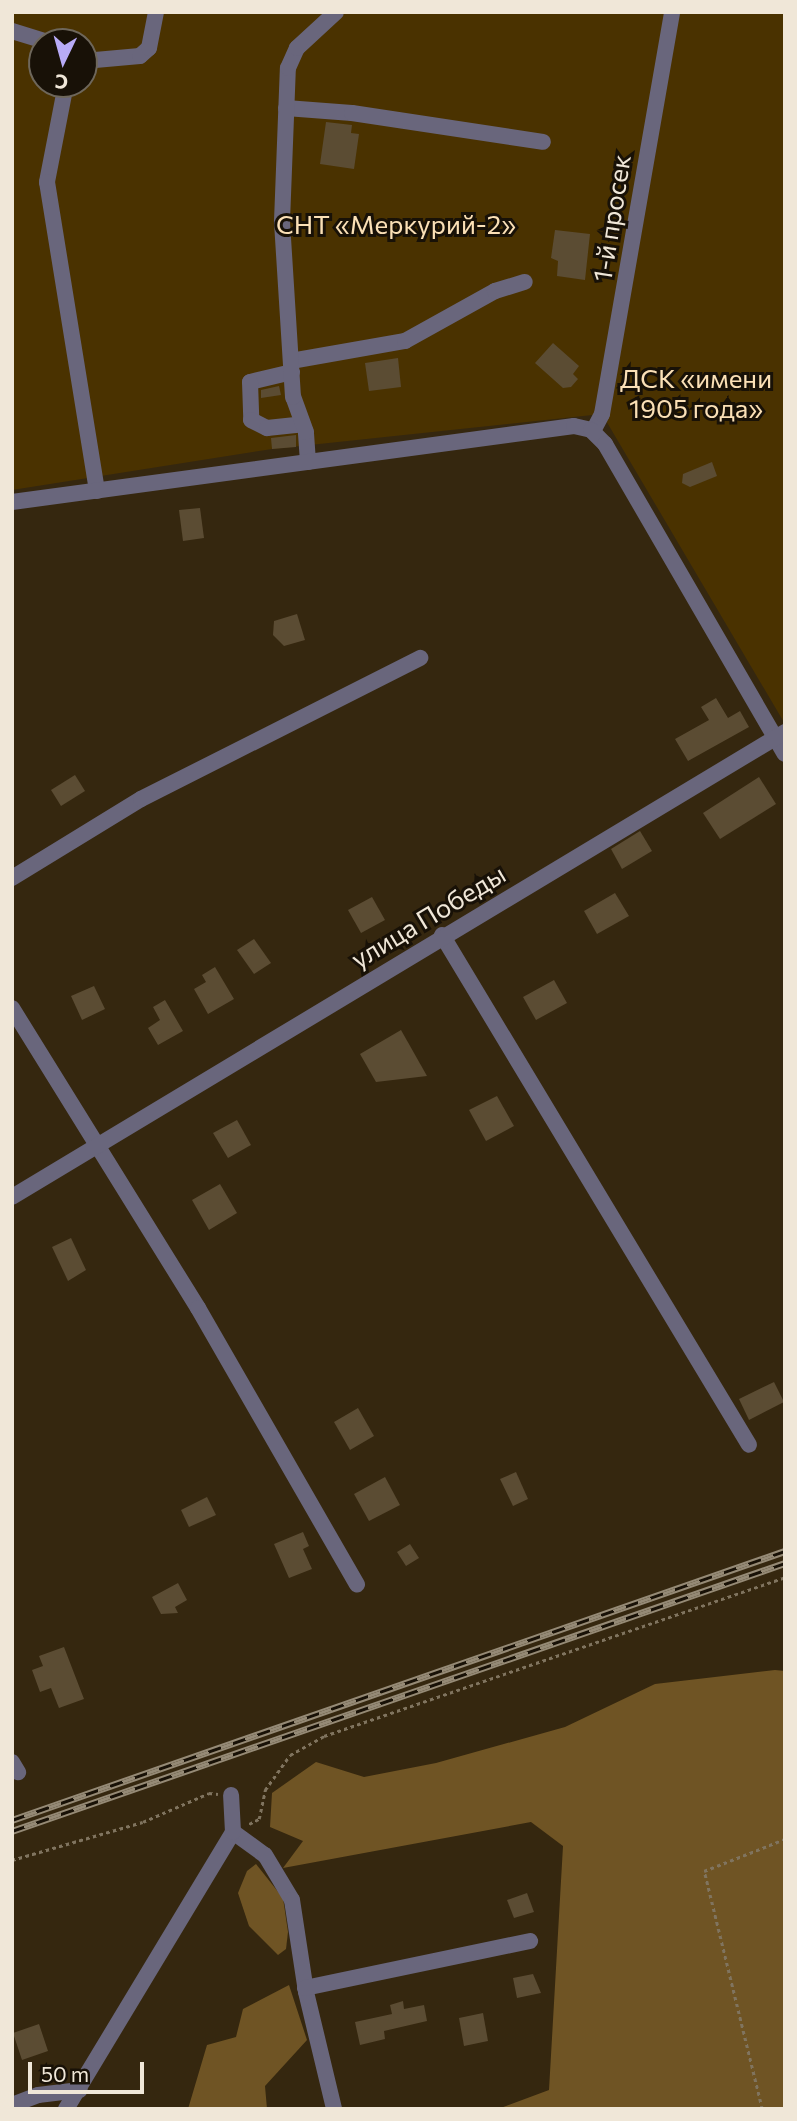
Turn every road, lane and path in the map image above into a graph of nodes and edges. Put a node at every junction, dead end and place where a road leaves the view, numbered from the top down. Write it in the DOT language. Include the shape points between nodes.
graph roads {
  1 [pos="156,12"];
  2 [pos="336,12"];
  3 [pos="672,12"];
  4 [pos="98,60"];
  5 [pos="63,98"];
  6 [pos="286,108"];
  7 [pos="543,142"];
  8 [pos="525,282"];
  9 [pos="291,367"];
  10 [pos="303,424"];
  11 [pos="593,431"];
  12 [pos="308,462"];
  13 [pos="97,491"];
  14 [pos="12,502"];
  15 [pos="420,658"];
  16 [pos="780,735"];
  17 [pos="785,754"];
  18 [pos="12,878"];
  19 [pos="442,935"];
  20 [pos="12,1007"];
  21 [pos="100,1146"];
  22 [pos="12,1197"];
  23 [pos="749,1445"];
  24 [pos="785,1577"];
  25 [pos="357,1584"];
  26 [pos="231,1795"];
  27 [pos="233,1832"];
  28 [pos="785,1839"];
  29 [pos="12,1860"];
  30 [pos="530,1941"];
  31 [pos="305,1988"];
  32 [pos="80,2090"];
  33 [pos="12,2105"];
  34 [pos="66,2109"];
  35 [pos="334,2109"];
  36 [pos="762,2109"];
  1 -- 4 [label="street" via="149,48 140,56"];
  2 -- 6 [label="street" via="291,58"];
  3 -- 11 [label="street, 1-й просек" via="602,414"];
  5 -- 13 [label="street" via="47,182"];
  6 -- 7 [label="street" via="352,113"];
  6 -- 9 [label="street" via="281,205"];
  8 -- 9 [label="street" via="495,291 405,341"];
  9 -- 10 [label="street" via="296,411"];
  9 -- 10 [label="street" via="250,382 251,420 267,428"];
  10 -- 12 [label="street"];
  11 -- 12 [label="street" via="574,426"];
  11 -- 16 [label="street"];
  12 -- 13 [label="street"];
  13 -- 14 [label="street"];
  15 -- 18 [label="street" via="141,799"];
  16 -- 17 [label="street"];
  16 -- 19 [label="street, улица Победы"];
  19 -- 21 [label="street, улица Победы"];
  19 -- 23 [label="street"];
  20 -- 21 [label="street" via="75,1114"];
  21 -- 22 [label="street, улица Победы"];
  21 -- 25 [label="street"];
  24 -- 27 [label="path" via="324,1736 290,1755 265,1790 259,1819"];
  26 -- 27 [label="street"];
  26 -- 29 [label="path" via="209,1793 143,1822"];
  27 -- 31 [label="street" via="265,1855 292,1900"];
  27 -- 32 [label="street"];
  28 -- 36 [label="path" via="704,1871"];
  30 -- 31 [label="street"];
  31 -- 35 [label="street"];
  32 -- 33 [label="street" via="38,2095"];
  32 -- 34 [label="street"];
}
